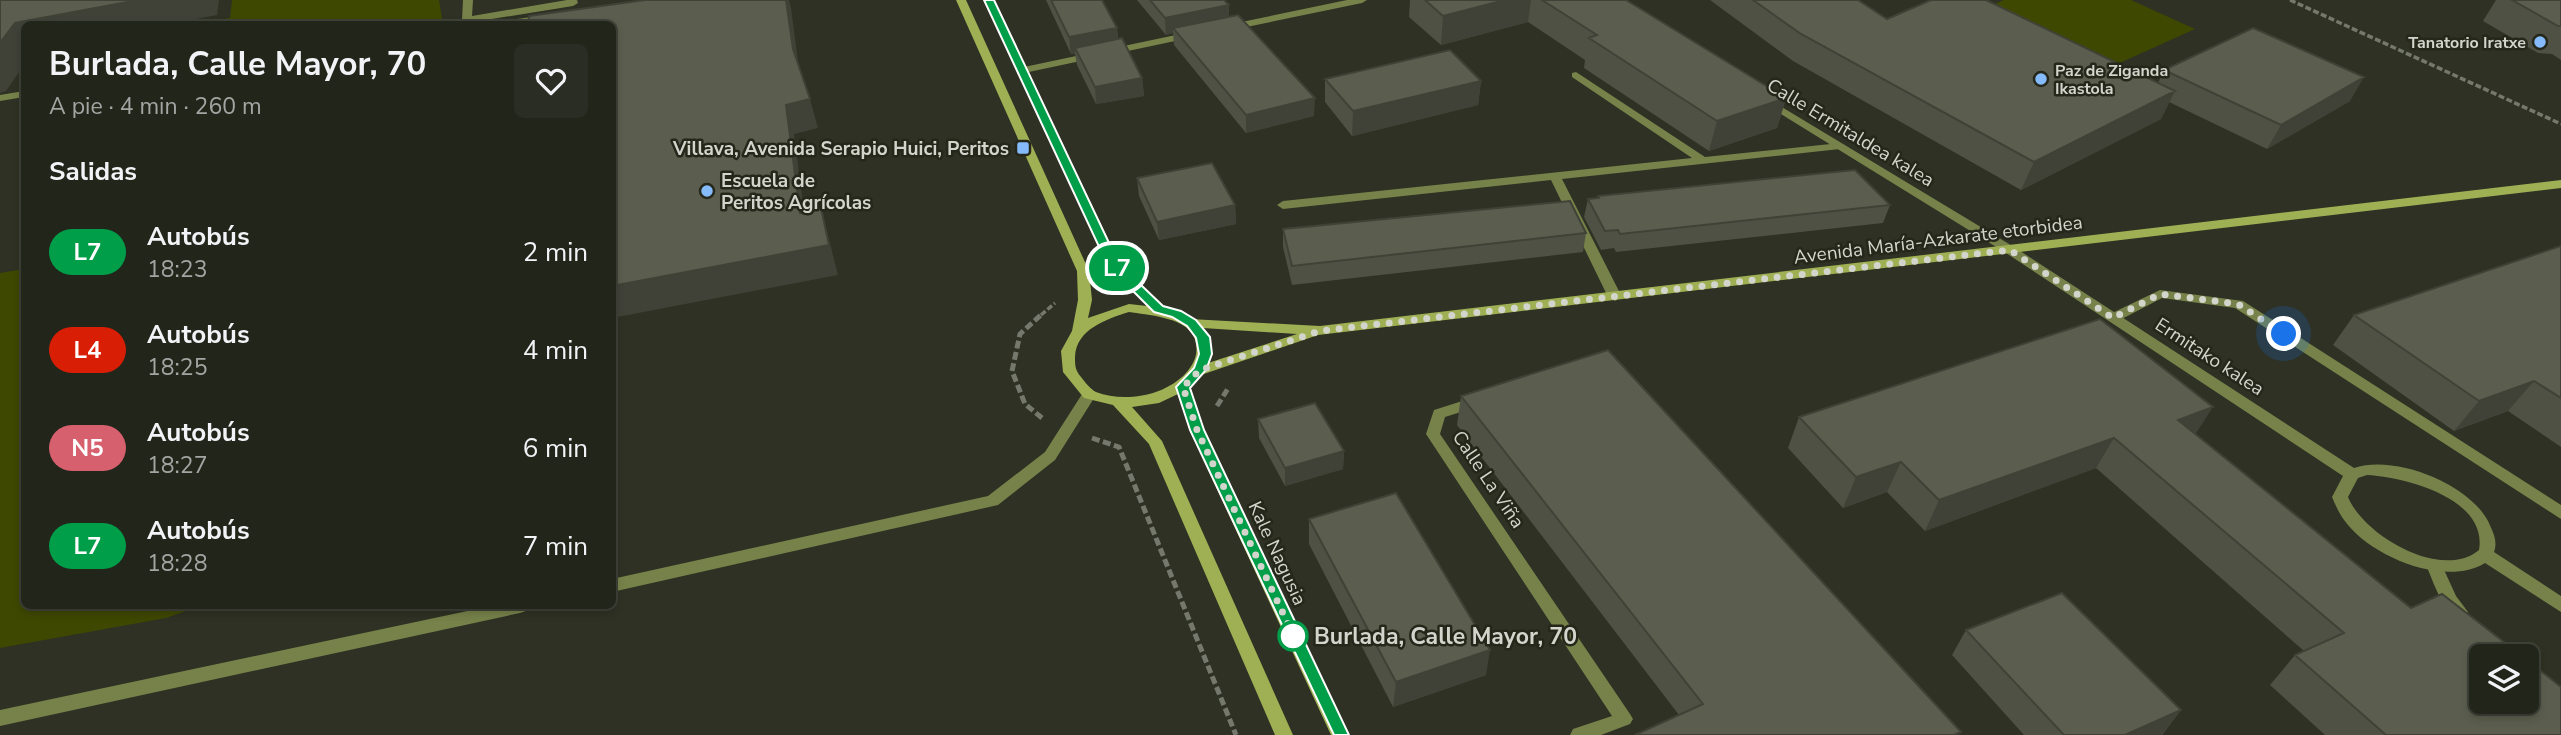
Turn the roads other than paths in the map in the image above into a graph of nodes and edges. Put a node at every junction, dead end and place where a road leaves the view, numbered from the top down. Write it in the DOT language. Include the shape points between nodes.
graph roads {
  1 [pos="468,0"];
  2 [pos="572,0"];
  3 [pos="961,0"];
  4 [pos="989,0"];
  5 [pos="1362,0"];
  6 [pos="579,13"];
  7 [pos="523,21"];
  8 [pos="1217,30"];
  9 [pos="1204,33"];
  10 [pos="1024,70"];
  11 [pos="1576,75"];
  12 [pos="21,94"];
  13 [pos="1757,95"];
  14 [pos="0,98"];
  15 [pos="1840,146"];
  16 [pos="1702,160"];
  17 [pos="1555,176"];
  18 [pos="2561,184"];
  19 [pos="1283,205"];
  20 [pos="2010,250"];
  21 [pos="1615,297"];
  22 [pos="1158,309"];
  23 [pos="2113,318"];
  24 [pos="1191,323"];
  25 [pos="1079,331"];
  26 [pos="1320,331"];
  27 [pos="1200,370"];
  28 [pos="1183,387"];
  29 [pos="1089,395"];
  30 [pos="1488,397"];
  31 [pos="1118,401"];
  32 [pos="2352,474"];
  33 [pos="2561,513"];
  34 [pos="2485,555"];
  35 [pos="2434,565"];
  36 [pos="616,585"];
  37 [pos="2561,605"];
  38 [pos="506,609"];
  39 [pos="2474,627"];
  40 [pos="0,718"];
  41 [pos="1284,735"];
  42 [pos="1340,735"];
  43 [pos="1579,735"];
  1 -- 2 [label="street" via="467,20"];
  3 -- 25 [label="main road" via="1083,271 1085,300"];
  4 -- 10 [label="main road"];
  5 -- 8 [label="street"];
  6 -- 7 [label="street"];
  9 -- 10 [label="street"];
  10 -- 22 [label="main road" via="1114,266"];
  11 -- 16 [label="street"];
  12 -- 14 [label="street"];
  13 -- 15 [label="street, Calle Ermitaldea kalea"];
  15 -- 16 [label="street"];
  15 -- 20 [label="street, Calle Ermitaldea kalea"];
  16 -- 17 [label="street"];
  17 -- 19 [label="street"];
  17 -- 21 [label="street"];
  18 -- 20 [label="main road, Avenida María-Azkarate etorbidea"];
  20 -- 21 [label="main road, Avenida María-Azkarate etorbidea"];
  20 -- 23 [label="street, Ermitako kalea"];
  21 -- 26 [label="main road, Avenida María-Azkarate etorbidea"];
  22 -- 24 [label="main road"];
  22 -- 25 [label="main road" via="1129,308 1100,316"];
  23 -- 32 [label="street, Ermitako kalea"];
  23 -- 33 [label="street" via="2160,294 2238,304"];
  24 -- 26 [label="main road, Avenida María-Azkarate etorbidea"];
  24 -- 27 [label="main road" via="1203,337 1206,354"];
  25 -- 29 [label="main road" via="1067,352 1070,374"];
  26 -- 27 [label="main road, Avenida María-Azkarate etorbidea"];
  27 -- 28 [label="main road"];
  28 -- 31 [label="main road" via="1140,401"];
  28 -- 42 [label="main road, Kale Nagusia" via="1197,430"];
  29 -- 31 [label="main road"];
  29 -- 36 [label="street" via="1050,456 993,501"];
  30 -- 43 [label="street, Calle La Viña" via="1440,414 1433,434 1624,719"];
  31 -- 41 [label="main road" via="1155,441"];
  32 -- 34 [label="street" via="2377,470 2410,475 2455,497 2484,527"];
  32 -- 35 [label="street" via="2340,497 2346,513 2382,545"];
  34 -- 35 [label="street" via="2456,566"];
  34 -- 37 [label="street"];
  35 -- 39 [label="street" via="2450,600"];
  38 -- 40 [label="street"];
}
